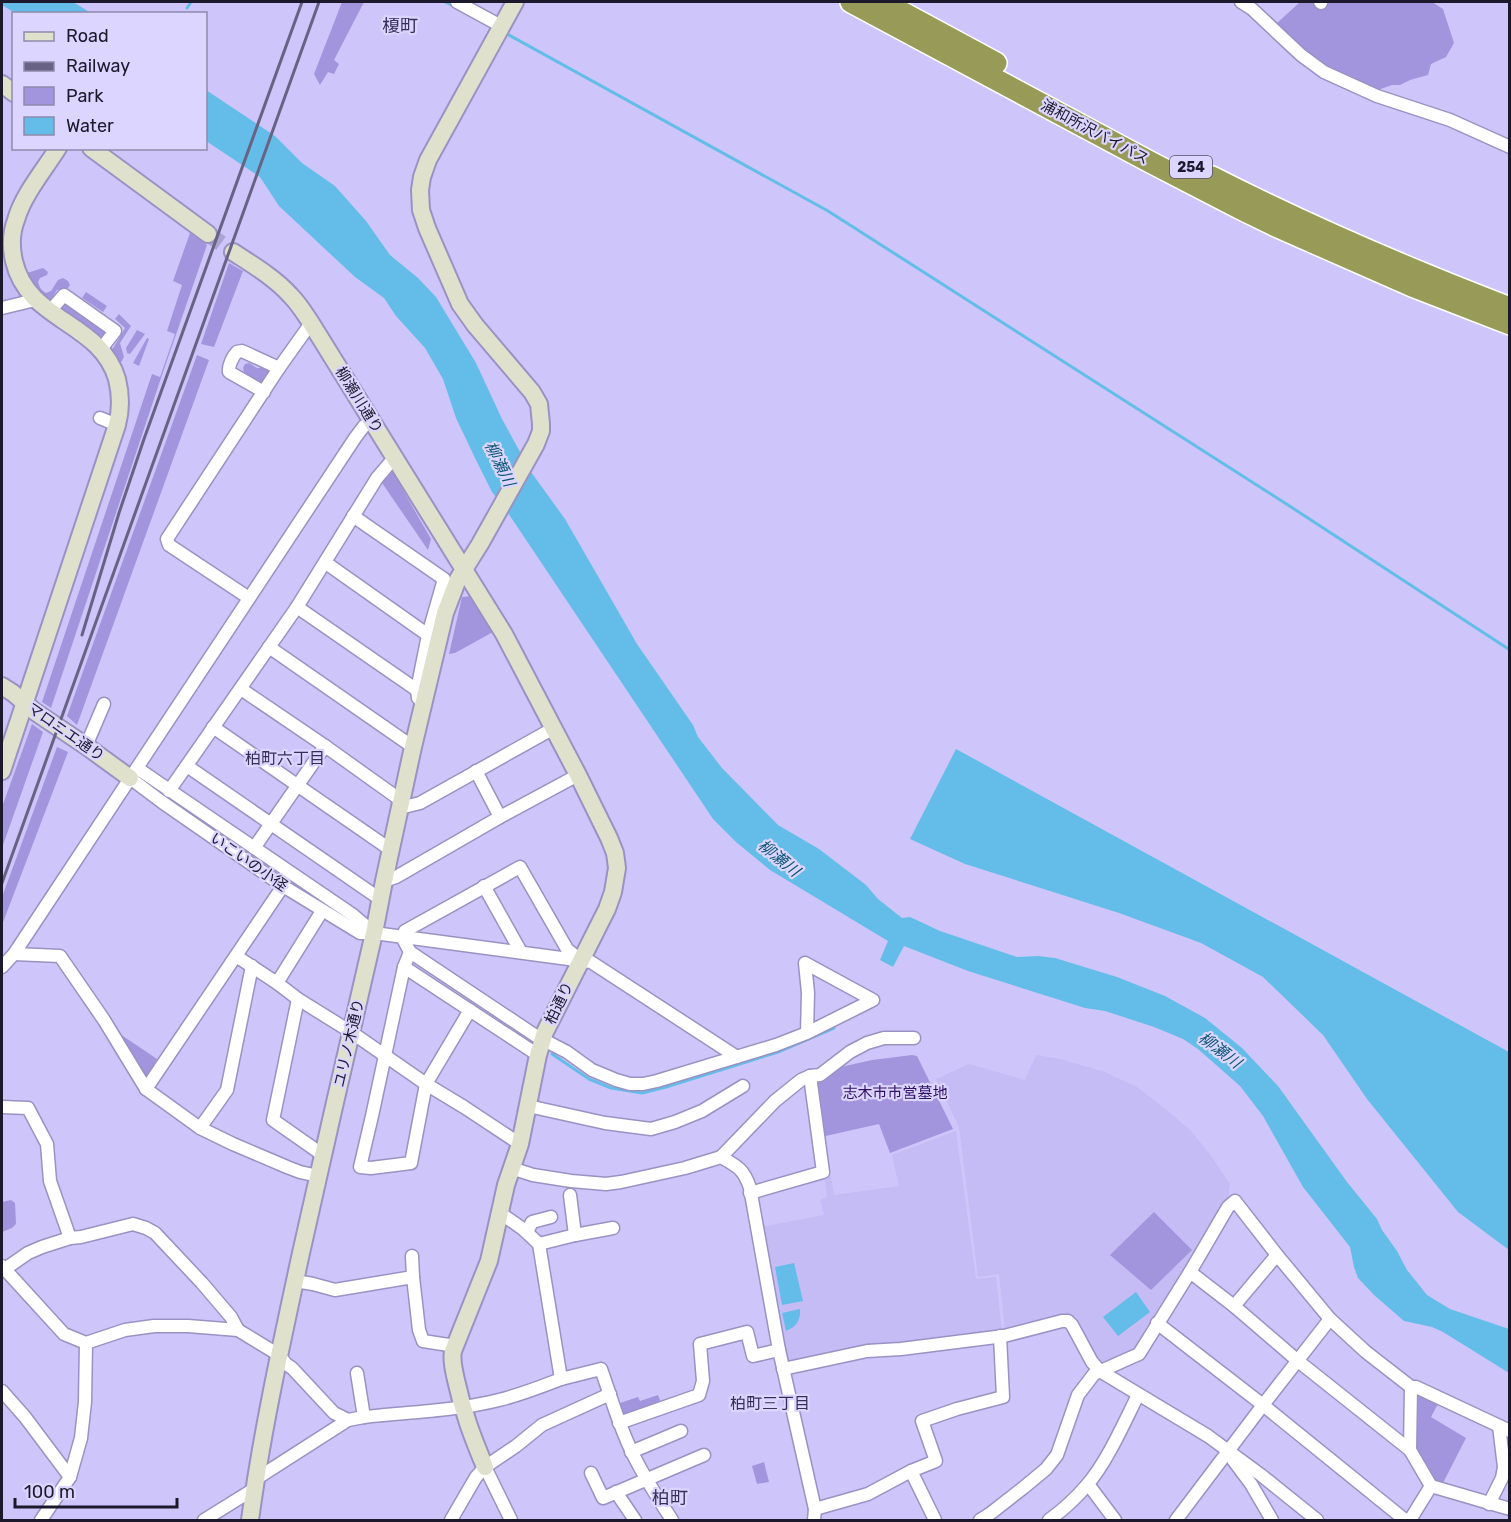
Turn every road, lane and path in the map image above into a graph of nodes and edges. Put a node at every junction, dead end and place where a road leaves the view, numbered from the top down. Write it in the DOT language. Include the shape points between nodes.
graph roads {
  1 [pos="458,2"];
  2 [pos="515,2"];
  3 [pos="851,2"];
  4 [pos="883,2"];
  5 [pos="1251,4"];
  6 [pos="501,26"];
  7 [pos="1509,147"];
  8 [pos="57,150"];
  9 [pos="94,150"];
  10 [pos="8,229"];
  11 [pos="208,234"];
  12 [pos="233,252"];
  13 [pos="35,300"];
  14 [pos="2,308"];
  15 [pos="1509,308"];
  16 [pos="311,323"];
  17 [pos="1509,324"];
  18 [pos="279,368"];
  19 [pos="264,392"];
  20 [pos="100,418"];
  21 [pos="372,421"];
  22 [pos="117,425"];
  23 [pos="395,457"];
  24 [pos="353,516"];
  25 [pos="326,563"];
  26 [pos="463,569"];
  27 [pos="249,598"];
  28 [pos="297,607"];
  29 [pos="428,635"];
  30 [pos="269,647"];
  31 [pos="2,686"];
  32 [pos="241,689"];
  33 [pos="420,697"];
  34 [pos="24,703"];
  35 [pos="104,704"];
  36 [pos="213,727"];
  37 [pos="554,728"];
  38 [pos="86,746"];
  39 [pos="325,746"];
  40 [pos="413,747"];
  41 [pos="186,766"];
  42 [pos="2,771"];
  43 [pos="476,771"];
  44 [pos="133,773"];
  45 [pos="578,775"];
  46 [pos="297,786"];
  47 [pos="169,791"];
  48 [pos="401,804"];
  49 [pos="500,817"];
  50 [pos="272,823"];
  51 [pos="254,848"];
  52 [pos="391,850"];
  53 [pos="384,881"];
  54 [pos="283,886"];
  55 [pos="484,886"];
  56 [pos="380,898"];
  57 [pos="322,911"];
  58 [pos="374,933"];
  59 [pos="402,937"];
  60 [pos="410,952"];
  61 [pos="521,952"];
  62 [pos="14,954"];
  63 [pos="236,956"];
  64 [pos="580,960"];
  65 [pos="2,966"];
  66 [pos="252,966"];
  67 [pos="404,967"];
  68 [pos="277,982"];
  69 [pos="298,999"];
  70 [pos="470,1010"];
  71 [pos="351,1032"];
  72 [pos="807,1033"];
  73 [pos="914,1038"];
  74 [pos="540,1047"];
  75 [pos="385,1055"];
  76 [pos="737,1057"];
  77 [pos="810,1076"];
  78 [pos="426,1084"];
  79 [pos="743,1086"];
  80 [pos="146,1089"];
  81 [pos="528,1106"];
  82 [pos="2,1107"];
  83 [pos="200,1128"];
  84 [pos="520,1144"];
  85 [pos="323,1155"];
  86 [pos="721,1156"];
  87 [pos="511,1168"];
  88 [pos="318,1176"];
  89 [pos="750,1193"];
  90 [pos="570,1195"];
  91 [pos="500,1213"];
  92 [pos="550,1217"];
  93 [pos="613,1228"];
  94 [pos="527,1232"];
  95 [pos="575,1235"];
  96 [pos="70,1238"];
  97 [pos="539,1244"];
  98 [pos="412,1256"];
  99 [pos="1277,1256"];
  100 [pos="4,1272"];
  101 [pos="1191,1272"];
  102 [pos="413,1277"];
  103 [pos="295,1281"];
  104 [pos="1234,1306"];
  105 [pos="1330,1319"];
  106 [pos="1158,1323"];
  107 [pos="238,1330"];
  108 [pos="999,1336"];
  109 [pos="86,1343"];
  110 [pos="455,1346"];
  111 [pos="779,1350"];
  112 [pos="279,1355"];
  113 [pos="1298,1361"];
  114 [pos="783,1369"];
  115 [pos="1100,1371"];
  116 [pos="357,1373"];
  117 [pos="561,1379"];
  118 [pos="1411,1387"];
  119 [pos="2,1391"];
  120 [pos="610,1394"];
  121 [pos="1138,1395"];
  122 [pos="1263,1405"];
  123 [pos="462,1407"];
  124 [pos="364,1417"];
  125 [pos="348,1420"];
  126 [pos="619,1423"];
  127 [pos="1504,1429"];
  128 [pos="681,1431"];
  129 [pos="1410,1450"];
  130 [pos="1227,1451"];
  131 [pos="632,1452"];
  132 [pos="705,1455"];
  133 [pos="485,1467"];
  134 [pos="911,1471"];
  135 [pos="591,1473"];
  136 [pos="1261,1475"];
  137 [pos="70,1478"];
  138 [pos="646,1479"];
  139 [pos="255,1484"];
  140 [pos="1088,1484"];
  141 [pos="1251,1484"];
  142 [pos="1431,1486"];
  143 [pos="616,1492"];
  144 [pos="1489,1503"];
  145 [pos="1509,1509"];
  146 [pos="814,1515"];
  147 [pos="252,1518"];
  148 [pos="41,1521"];
  149 [pos="204,1521"];
  150 [pos="451,1521"];
  151 [pos="511,1521"];
  152 [pos="635,1521"];
  153 [pos="672,1521"];
  154 [pos="935,1521"];
  155 [pos="980,1521"];
  156 [pos="1049,1521"];
  157 [pos="1115,1521"];
  158 [pos="1176,1521"];
  159 [pos="1272,1521"];
  160 [pos="1317,1521"];
  161 [pos="1405,1521"];
  162 [pos="1410,1521"];
  1 -- 6 [label="street"];
  2 -- 6 [label="street, ユリノ木通り"];
  3 -- 17 [label="highway, 浦和所沢バイパス / 254" via="1239,208 1412,286"];
  4 -- 15 [label="highway, 浦和所沢バイパス / 254" via="1252,198 1419,273"];
  5 -- 7 [label="street" via="1300,55 1324,72"];
  6 -- 26 [label="street, ユリノ木通り" via="420,183 420,203 427,228 460,304 527,385 542,418 534,449"];
  8 -- 10 [label="street"];
  9 -- 11 [label="street"];
  10 -- 13 [label="street" via="16,268"];
  12 -- 16 [label="street, 柳瀬川通り" via="283,287"];
  13 -- 14 [label="street"];
  13 -- 22 [label="street" via="101,349 112,366 119,389"];
  16 -- 18 [label="street"];
  16 -- 21 [label="street, 柳瀬川通り"];
  18 -- 19 [label="street"];
  18 -- 19 [label="street" via="242,351 235,354 229,372"];
  19 -- 27 [label="street" via="167,539 170,545"];
  20 -- 22 [label="street"];
  21 -- 23 [label="street, 柳瀬川通り"];
  21 -- 27 [label="street" via="355,438"];
  22 -- 34 [label="street"];
  23 -- 24 [label="street" via="377,477"];
  23 -- 26 [label="street, 柳瀬川通り"];
  24 -- 25 [label="street"];
  24 -- 29 [label="street" via="444,579"];
  25 -- 28 [label="street"];
  25 -- 29 [label="street"];
  26 -- 33 [label="street, ユリノ木通り" via="445,612"];
  26 -- 37 [label="street, 柏通り" via="504,634"];
  27 -- 44 [label="street"];
  28 -- 30 [label="street"];
  28 -- 33 [label="street"];
  29 -- 33 [label="street"];
  30 -- 32 [label="street"];
  30 -- 40 [label="street"];
  31 -- 34 [label="street, マロニエ通り"];
  32 -- 36 [label="street"];
  32 -- 39 [label="street"];
  33 -- 40 [label="street, ユリノ木通り"];
  34 -- 38 [label="street, マロニエ通り"];
  34 -- 42 [label="street"];
  35 -- 38 [label="street"];
  36 -- 41 [label="street"];
  36 -- 46 [label="street"];
  37 -- 43 [label="street"];
  37 -- 45 [label="street, 柏通り"];
  38 -- 44 [label="street, マロニエ通り"];
  39 -- 46 [label="street"];
  39 -- 48 [label="street"];
  40 -- 48 [label="street, ユリノ木通り"];
  41 -- 47 [label="street"];
  41 -- 50 [label="street"];
  43 -- 48 [label="street" via="420,803"];
  43 -- 49 [label="street"];
  44 -- 47 [label="street"];
  44 -- 54 [label="street, いこいの小径" via="162,802"];
  44 -- 62 [label="street"];
  45 -- 49 [label="street"];
  45 -- 64 [label="street, 柏通り" via="609,838 617,868 607,909"];
  46 -- 50 [label="street"];
  46 -- 52 [label="street"];
  47 -- 51 [label="street"];
  48 -- 52 [label="street, ユリノ木通り"];
  49 -- 53 [label="street"];
  50 -- 51 [label="street"];
  50 -- 56 [label="street"];
  51 -- 58 [label="street"];
  52 -- 53 [label="street, ユリノ木通り"];
  53 -- 56 [label="street, ユリノ木通り"];
  54 -- 57 [label="street, いこいの小径"];
  54 -- 63 [label="street"];
  55 -- 59 [label="street" via="405,931"];
  55 -- 61 [label="street"];
  55 -- 64 [label="street" via="520,867 567,949"];
  56 -- 58 [label="street, ユリノ木通り"];
  57 -- 58 [label="street, いこいの小径" via="360,933"];
  57 -- 68 [label="street"];
  58 -- 59 [label="street, いこいの小径"];
  58 -- 71 [label="street, ユリノ木通り"];
  59 -- 60 [label="street"];
  59 -- 61 [label="street, いこいの小径"];
  60 -- 67 [label="street"];
  60 -- 74 [label="street"];
  61 -- 64 [label="street, いこいの小径"];
  62 -- 65 [label="street"];
  62 -- 80 [label="street" via="60,956"];
  63 -- 66 [label="street"];
  63 -- 80 [label="street"];
  64 -- 74 [label="street, 柏通り" via="549,1020"];
  64 -- 76 [label="street" via="591,962"];
  66 -- 68 [label="street"];
  66 -- 83 [label="street" via="227,1090"];
  67 -- 70 [label="street"];
  67 -- 75 [label="street"];
  68 -- 69 [label="street"];
  69 -- 71 [label="street"];
  69 -- 85 [label="street" via="273,1120"];
  70 -- 74 [label="street"];
  70 -- 78 [label="street"];
  71 -- 75 [label="street"];
  71 -- 85 [label="street, ユリノ木通り"];
  72 -- 72 [label="street" via="805,963 873,1000"];
  72 -- 76 [label="street"];
  73 -- 77 [label="street" via="884,1038 867,1043 820,1075"];
  74 -- 76 [label="street" via="567,1052 592,1070 630,1084 657,1081"];
  74 -- 81 [label="street, 柏通り"];
  75 -- 78 [label="street"];
  75 -- 78 [label="street" via="360,1167 411,1163"];
  77 -- 86 [label="street" via="775,1101"];
  77 -- 89 [label="street" via="823,1173"];
  78 -- 84 [label="street"];
  79 -- 81 [label="street" via="702,1111 651,1130"];
  80 -- 83 [label="street"];
  81 -- 84 [label="street, 柏通り"];
  82 -- 96 [label="street" via="28,1108 47,1144 50,1181"];
  83 -- 88 [label="street" via="287,1167"];
  84 -- 87 [label="street, 柏通り"];
  85 -- 88 [label="street, ユリノ木通り"];
  86 -- 87 [label="street" via="685,1168 606,1184 533,1175"];
  86 -- 89 [label="street" via="746,1174"];
  87 -- 91 [label="street, 柏通り"];
  88 -- 103 [label="street, ユリノ木通り"];
  89 -- 111 [label="street"];
  90 -- 95 [label="street"];
  91 -- 94 [label="street"];
  91 -- 110 [label="street, 柏通り" via="485,1272"];
  92 -- 94 [label="street" via="532,1222"];
  93 -- 95 [label="street"];
  94 -- 97 [label="street"];
  95 -- 97 [label="street"];
  96 -- 100 [label="street" via="28,1253"];
  96 -- 107 [label="street" via="133,1224 146,1228 181,1260"];
  97 -- 117 [label="street"];
  98 -- 102 [label="street"];
  99 -- 101 [label="street" via="1235,1201"];
  99 -- 104 [label="street"];
  99 -- 105 [label="street"];
  100 -- 109 [label="street" via="64,1334"];
  101 -- 104 [label="street"];
  101 -- 106 [label="street"];
  102 -- 103 [label="street" via="335,1290"];
  102 -- 110 [label="street" via="423,1341"];
  103 -- 112 [label="street, ユリノ木通り"];
  104 -- 113 [label="street"];
  105 -- 113 [label="street"];
  105 -- 118 [label="street"];
  106 -- 115 [label="street" via="1139,1354"];
  106 -- 122 [label="street"];
  107 -- 109 [label="street" via="154,1326"];
  107 -- 112 [label="street"];
  108 -- 114 [label="street" via="867,1351"];
  108 -- 115 [label="street" via="1068,1321"];
  108 -- 134 [label="street" via="1003,1397 922,1420 936,1461"];
  109 -- 137 [label="street" via="81,1438"];
  110 -- 123 [label="street, 柏通り" via="452,1357"];
  111 -- 114 [label="street"];
  111 -- 126 [label="street" via="753,1356 747,1332 700,1344 703,1381 699,1395"];
  112 -- 125 [label="street" via="334,1413"];
  112 -- 139 [label="street, ユリノ木通り"];
  113 -- 122 [label="street"];
  113 -- 129 [label="street"];
  114 -- 146 [label="street"];
  115 -- 121 [label="street"];
  115 -- 155 [label="street" via="1078,1395 1057,1455 1046,1469"];
  116 -- 124 [label="street"];
  117 -- 120 [label="street" via="602,1369"];
  117 -- 123 [label="street" via="499,1401"];
  118 -- 127 [label="street"];
  118 -- 129 [label="street"];
  119 -- 137 [label="street"];
  120 -- 126 [label="street"];
  120 -- 133 [label="street" via="542,1425"];
  121 -- 130 [label="street"];
  121 -- 140 [label="street"];
  122 -- 130 [label="street"];
  122 -- 161 [label="street"];
  123 -- 124 [label="street"];
  123 -- 133 [label="street, 柏通り"];
  124 -- 125 [label="street"];
  125 -- 139 [label="street"];
  126 -- 131 [label="street"];
  127 -- 144 [label="street" via="1502,1478"];
  128 -- 131 [label="street"];
  129 -- 142 [label="street"];
  130 -- 136 [label="street"];
  130 -- 141 [label="street"];
  130 -- 158 [label="street"];
  131 -- 138 [label="street"];
  132 -- 138 [label="street"];
  133 -- 150 [label="street"];
  133 -- 151 [label="street"];
  134 -- 146 [label="street" via="868,1494"];
  134 -- 154 [label="street"];
  135 -- 143 [label="street" via="603,1498"];
  136 -- 141 [label="street"];
  136 -- 160 [label="street"];
  137 -- 148 [label="street"];
  138 -- 143 [label="street"];
  138 -- 153 [label="street"];
  139 -- 147 [label="street, ユリノ木通り"];
  139 -- 149 [label="street"];
  140 -- 156 [label="street"];
  140 -- 157 [label="street"];
  141 -- 159 [label="street"];
  142 -- 144 [label="street"];
  142 -- 162 [label="street"];
  143 -- 152 [label="street"];
  144 -- 145 [label="street"];
}
